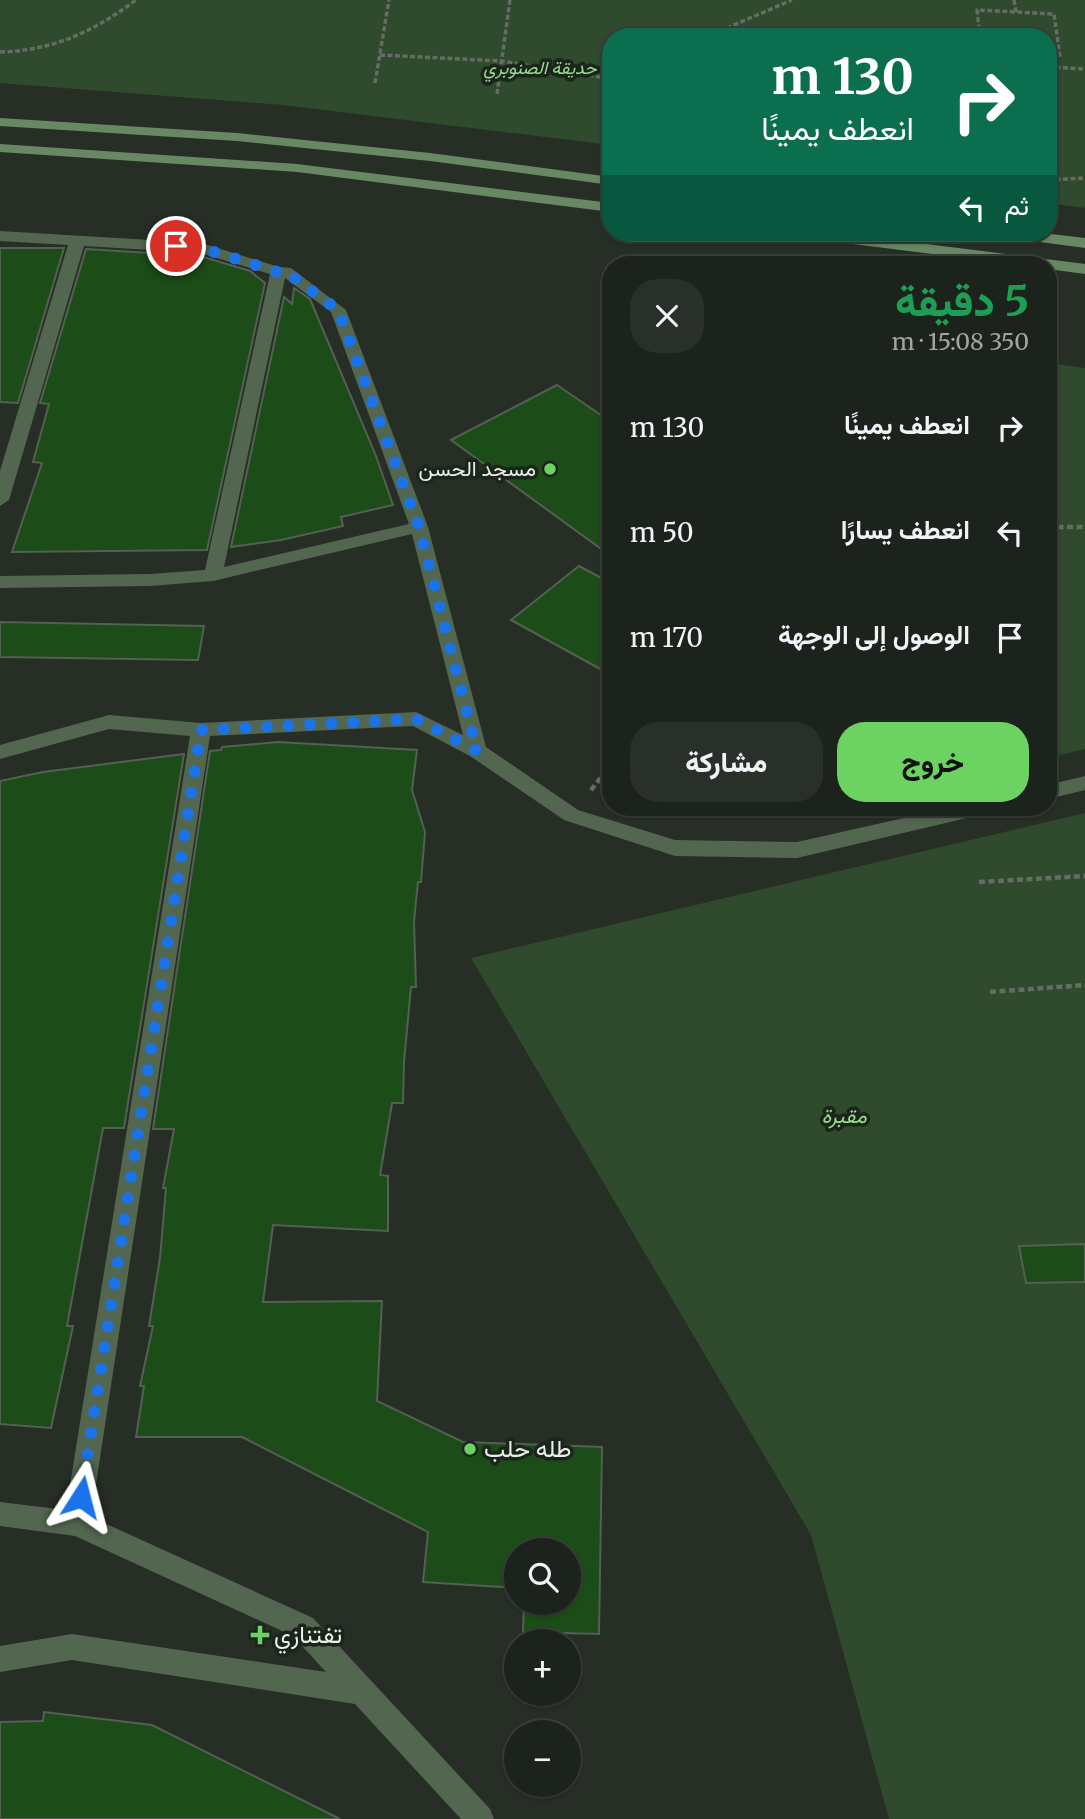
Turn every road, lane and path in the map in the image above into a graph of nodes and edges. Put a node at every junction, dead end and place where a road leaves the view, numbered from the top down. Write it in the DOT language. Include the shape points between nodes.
graph roads {
  1 [pos="136,0"];
  2 [pos="389,0"];
  3 [pos="510,0"];
  4 [pos="792,0"];
  5 [pos="1014,0"];
  6 [pos="1016,12"];
  7 [pos="727,28"];
  8 [pos="978,28"];
  9 [pos="1056,28"];
  10 [pos="1057,36"];
  11 [pos="0,52"];
  12 [pos="380,55"];
  13 [pos="1057,57"];
  14 [pos="502,61"];
  15 [pos="1057,67"];
  16 [pos="1085,69"];
  17 [pos="602,78"];
  18 [pos="375,83"];
  19 [pos="498,94"];
  20 [pos="0,122"];
  21 [pos="0,148"];
  22 [pos="1085,178"];
  23 [pos="602,179"];
  24 [pos="1057,180"];
  25 [pos="602,207"];
  26 [pos="0,236"];
  27 [pos="1057,239"];
  28 [pos="77,242"];
  29 [pos="874,242"];
  30 [pos="1085,243"];
  31 [pos="984,256"];
  32 [pos="1057,265"];
  33 [pos="1085,269"];
  34 [pos="278,272"];
  35 [pos="0,500"];
  36 [pos="419,527"];
  37 [pos="1057,527"];
  38 [pos="1085,527"];
  39 [pos="213,575"];
  40 [pos="0,582"];
  41 [pos="201,730"];
  42 [pos="477,751"];
  43 [pos="0,752"];
  44 [pos="1085,783"];
  45 [pos="1057,790"];
  46 [pos="945,816"];
  47 [pos="1085,876"];
  48 [pos="979,882"];
  49 [pos="1085,985"];
  50 [pos="990,992"];
  51 [pos="0,1514"];
  52 [pos="77,1524"];
  53 [pos="0,1659"];
  54 [pos="361,1691"];
  55 [pos="480,1819"];
  1 -- 11 [label="path" via="111,19 60,42 18,53"];
  2 -- 12 [label="path"];
  3 -- 14 [label="path"];
  4 -- 7 [label="path"];
  5 -- 6 [label="path"];
  6 -- 8 [label="path" via="977,10"];
  6 -- 9 [label="path" via="1054,14"];
  10 -- 13 [label="path"];
  12 -- 14 [label="path"];
  12 -- 18 [label="path"];
  14 -- 17 [label="path"];
  14 -- 19 [label="path"];
  15 -- 16 [label="path"];
  20 -- 23 [label="main road" via="237,137"];
  21 -- 25 [label="main road" via="297,168"];
  22 -- 24 [label="path"];
  26 -- 28 [label="street"];
  27 -- 30 [label="main road"];
  28 -- 34 [label="street" via="201,248"];
  28 -- 35 [label="street"];
  29 -- 31 [label="main road"];
  32 -- 33 [label="main road"];
  34 -- 36 [label="street" via="285,271 338,310"];
  34 -- 39 [label="street"];
  36 -- 39 [label="street"];
  36 -- 42 [label="street"];
  37 -- 38 [label="path"];
  39 -- 40 [label="street"];
  41 -- 42 [label="street" via="416,719"];
  41 -- 43 [label="street" via="108,722"];
  41 -- 52 [label="street"];
  42 -- 46 [label="street" via="571,815 676,848 797,850"];
  44 -- 45 [label="street"];
  47 -- 48 [label="path"];
  49 -- 50 [label="path"];
  51 -- 52 [label="street"];
  52 -- 54 [label="street" via="303,1627"];
  53 -- 54 [label="street" via="72,1647"];
  54 -- 55 [label="street"];
}
